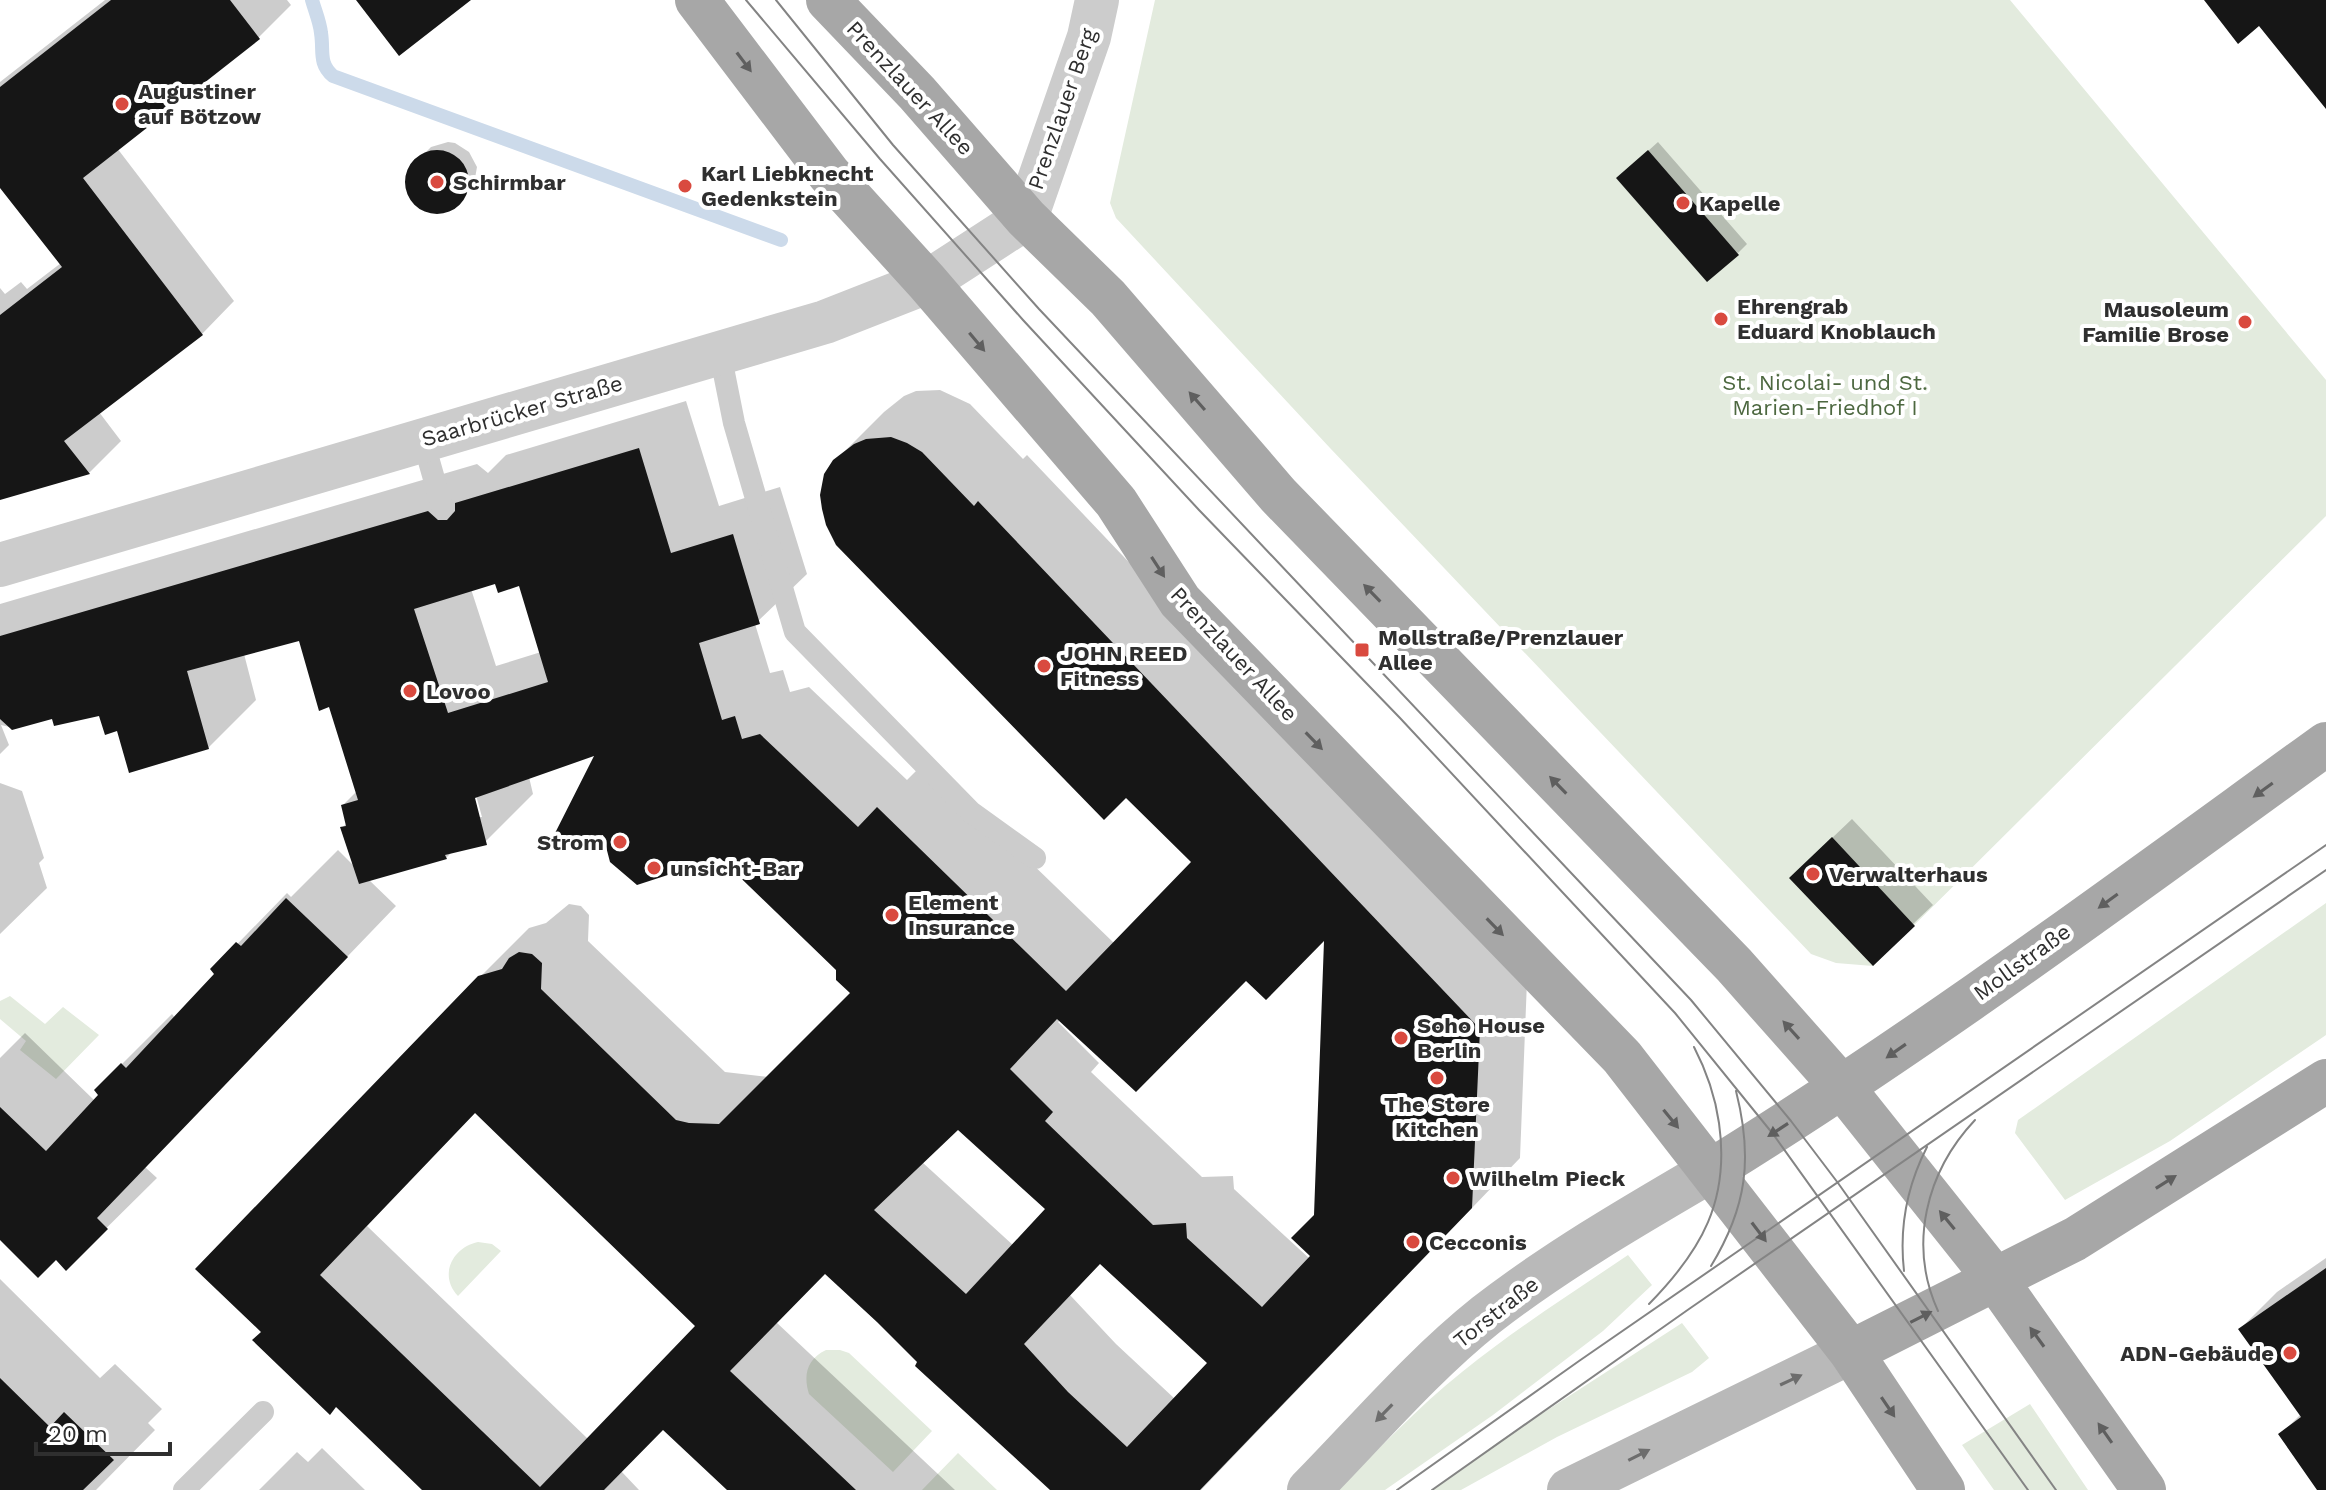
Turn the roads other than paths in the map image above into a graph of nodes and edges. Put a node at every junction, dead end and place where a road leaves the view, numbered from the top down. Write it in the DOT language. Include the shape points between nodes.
graph roads {
  1 [pos="697,0"];
  2 [pos="828,0"];
  3 [pos="1097,0"];
  4 [pos="1026,218"];
  5 [pos="927,282"];
  6 [pos="720,353"];
  7 [pos="423,440"];
  8 [pos="442,507"];
  9 [pos="0,565"];
  10 [pos="2326,744"];
  11 [pos="1035,858"];
  12 [pos="2326,1081"];
  13 [pos="1843,1088"];
  14 [pos="1712,1170"];
  15 [pos="1996,1280"];
  16 [pos="1851,1352"];
  17 [pos="263,1412"];
  18 [pos="184,1490"];
  19 [pos="1309,1490"];
  20 [pos="1569,1490"];
  21 [pos="1943,1490"];
  22 [pos="2144,1490"];
  1 -- 5 [label="main road, Prenzlauer Allee, one-way" via="829,174"];
  2 -- 4 [label="main road, Prenzlauer Allee"];
  3 -- 4 [label="street, Prenzlauer Berg"];
  4 -- 5 [label="street, Saarbrücker Straße"];
  13 -- 4 [label="main road, Prenzlauer Allee, one-way" via="1734,965 1278,495 1108,298"];
  5 -- 6 [label="street, Saarbrücker Straße" via="852,312"];
  5 -- 14 [label="main road, Prenzlauer Allee, one-way" via="1116,502 1180,601 1622,1057"];
  6 -- 7 [label="street, Saarbrücker Straße"];
  6 -- 11 [label="lane" via="734,423 795,632 971,812"];
  7 -- 8 [label="lane"];
  7 -- 9 [label="street, Saarbrücker Straße"];
  10 -- 13 [label="main road, Mollstraße, one-way"];
  15 -- 12 [label="main road, one-way" via="2082,1235"];
  13 -- 14 [label="main road, Mollstraße, one-way"];
  15 -- 13 [label="main road, Prenzlauer Allee, one-way"];
  14 -- 16 [label="main road, Prenzlauer Allee, one-way"];
  14 -- 19 [label="main road, Torstraße, one-way" via="1484,1316"];
  16 -- 15 [label="main road, one-way"];
  22 -- 15 [label="main road, Prenzlauer Allee, one-way"];
  20 -- 16 [label="main road, one-way"];
  16 -- 21 [label="main road, Prenzlauer Allee, one-way"];
  17 -- 18 [label="lane"];
}
